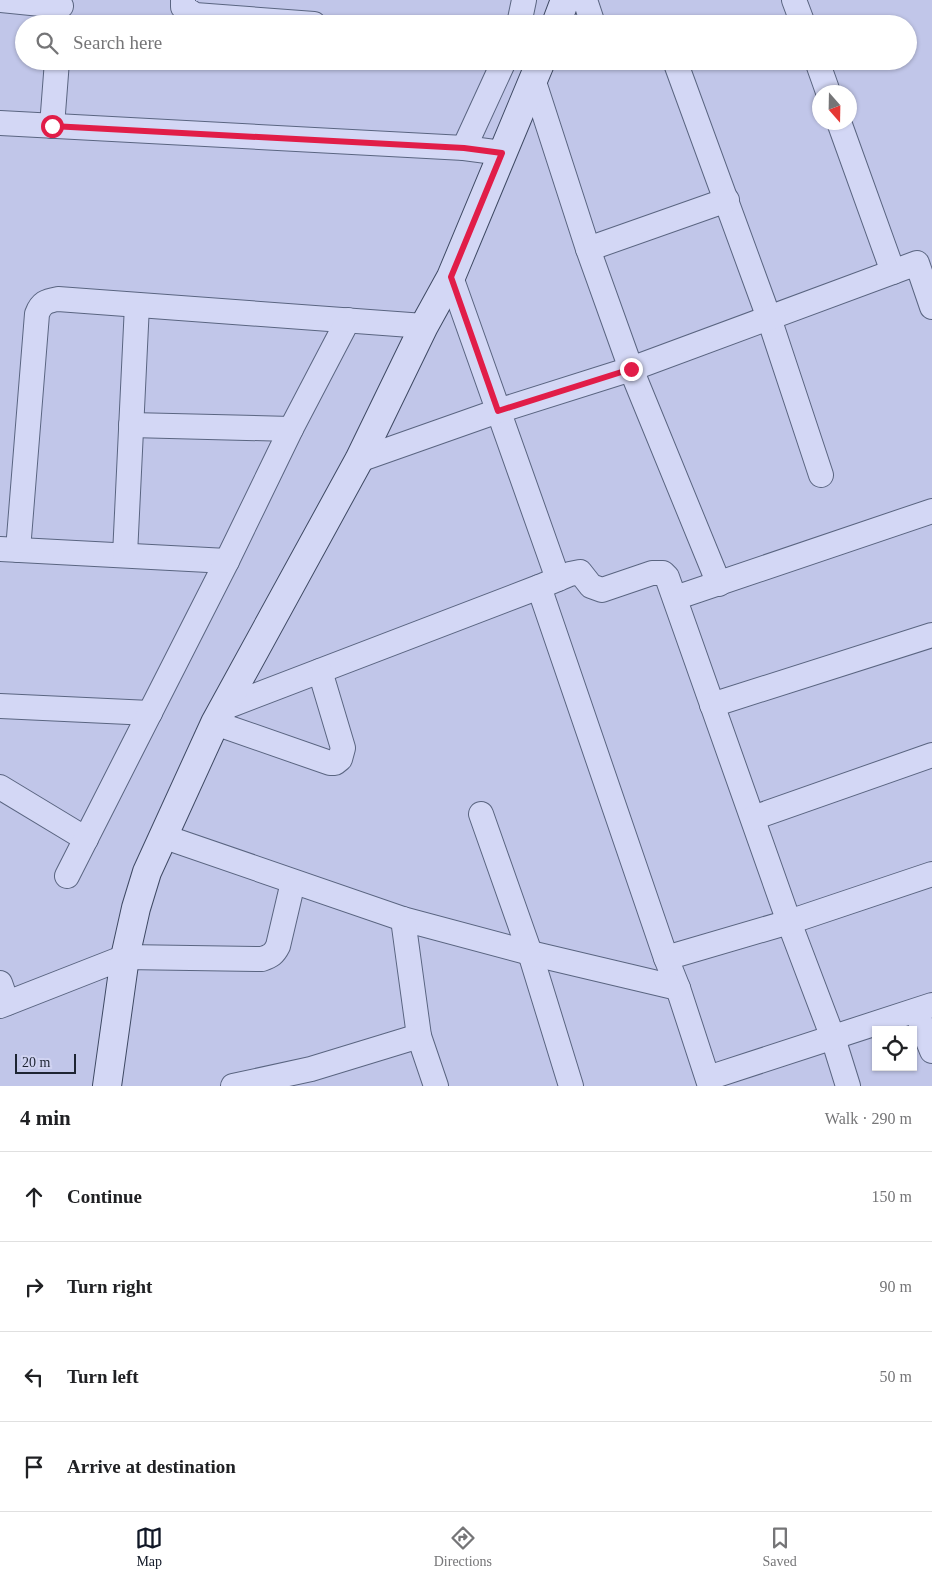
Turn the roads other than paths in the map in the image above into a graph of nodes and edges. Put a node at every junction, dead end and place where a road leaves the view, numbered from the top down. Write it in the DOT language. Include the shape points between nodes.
graph roads {
  1 [pos="0,0"];
  2 [pos="183,0"];
  3 [pos="524,0"];
  4 [pos="565,0"];
  5 [pos="585,0"];
  6 [pos="794,0"];
  7 [pos="60,10"];
  8 [pos="196,15"];
  9 [pos="521,15"];
  10 [pos="559,15"];
  11 [pos="590,15"];
  12 [pos="800,15"];
  13 [pos="56,70"];
  14 [pos="500,70"];
  15 [pos="537,70"];
  16 [pos="678,70"];
  17 [pos="820,70"];
  18 [pos="826,85"];
  19 [pos="0,123"];
  20 [pos="52,126"];
  21 [pos="842,130"];
  22 [pos="464,148"];
  23 [pos="502,153"];
  24 [pos="726,200"];
  25 [pos="588,248"];
  26 [pos="925,260"];
  27 [pos="893,272"];
  28 [pos="451,277"];
  29 [pos="137,305"];
  30 [pos="932,307"];
  31 [pos="769,318"];
  32 [pos="348,320"];
  33 [pos="424,326"];
  34 [pos="631,369"];
  35 [pos="498,411"];
  36 [pos="131,425"];
  37 [pos="291,430"];
  38 [pos="359,460"];
  39 [pos="822,474"];
  40 [pos="932,511"];
  41 [pos="9,549"];
  42 [pos="125,555"];
  43 [pos="227,561"];
  44 [pos="549,583"];
  45 [pos="719,584"];
  46 [pos="675,598"];
  47 [pos="932,635"];
  48 [pos="320,671"];
  49 [pos="712,705"];
  50 [pos="0,706"];
  51 [pos="150,713"];
  52 [pos="219,716"];
  53 [pos="932,755"];
  54 [pos="0,786"];
  55 [pos="481,814"];
  56 [pos="753,818"];
  57 [pos="162,836"];
  58 [pos="86,839"];
  59 [pos="932,874"];
  60 [pos="67,876"];
  61 [pos="293,882"];
  62 [pos="403,919"];
  63 [pos="789,922"];
  64 [pos="530,953"];
  65 [pos="125,957"];
  66 [pos="666,958"];
  67 [pos="678,988"];
  68 [pos="2,997"];
  69 [pos="924,1008"];
  70 [pos="419,1036"];
  71 [pos="833,1038"];
  72 [pos="932,1051"];
  73 [pos="709,1082"];
  74 [pos="107,1086"];
  75 [pos="233,1086"];
  76 [pos="436,1086"];
  77 [pos="571,1086"];
  78 [pos="848,1086"];
  1 -- 7 [label="street"];
  2 -- 8 [label="street" via="183,7"];
  3 -- 9 [label="street"];
  4 -- 10 [label="street"];
  5 -- 11 [label="street"];
  6 -- 12 [label="street"];
  13 -- 20 [label="street"];
  14 -- 22 [label="street"];
  15 -- 23 [label="street"];
  15 -- 25 [label="street"];
  16 -- 24 [label="street"];
  17 -- 18 [label="street"];
  19 -- 20 [label="street"];
  20 -- 22 [label="street"];
  21 -- 27 [label="street"];
  22 -- 23 [label="street"];
  23 -- 28 [label="street"];
  24 -- 25 [label="street"];
  24 -- 31 [label="street"];
  25 -- 34 [label="street"];
  26 -- 27 [label="street"];
  26 -- 30 [label="street"];
  27 -- 31 [label="street"];
  28 -- 33 [label="street"];
  28 -- 35 [label="street"];
  29 -- 32 [label="street"];
  29 -- 36 [label="street"];
  29 -- 41 [label="street" via="58,299 48,300 40,306"];
  31 -- 34 [label="street"];
  31 -- 39 [label="street"];
  32 -- 33 [label="street"];
  32 -- 37 [label="street"];
  33 -- 38 [label="street"];
  34 -- 35 [label="street"];
  34 -- 45 [label="street"];
  35 -- 38 [label="street"];
  35 -- 44 [label="street"];
  36 -- 37 [label="street"];
  36 -- 42 [label="street"];
  37 -- 43 [label="street"];
  38 -- 52 [label="street"];
  40 -- 45 [label="street"];
  41 -- 42 [label="street"];
  42 -- 43 [label="street"];
  43 -- 51 [label="street"];
  44 -- 46 [label="street" via="580,572 591,586 602,590 658,572 666,577"];
  44 -- 48 [label="street"];
  44 -- 66 [label="street"];
  45 -- 46 [label="street"];
  46 -- 49 [label="street"];
  47 -- 49 [label="street"];
  48 -- 52 [label="street"];
  48 -- 52 [label="street" via="342,748 340,759 335,763"];
  49 -- 56 [label="street"];
  50 -- 51 [label="street"];
  51 -- 58 [label="street"];
  52 -- 57 [label="street"];
  53 -- 56 [label="street"];
  54 -- 58 [label="street"];
  55 -- 64 [label="street"];
  56 -- 63 [label="street"];
  57 -- 61 [label="street"];
  57 -- 65 [label="street" via="144,881"];
  58 -- 60 [label="street"];
  59 -- 63 [label="street"];
  61 -- 62 [label="street"];
  61 -- 65 [label="street" via="278,946 269,957"];
  62 -- 64 [label="street"];
  62 -- 70 [label="street"];
  63 -- 66 [label="street"];
  63 -- 71 [label="street"];
  64 -- 67 [label="street"];
  64 -- 77 [label="street"];
  65 -- 68 [label="street"];
  65 -- 74 [label="street"];
  66 -- 67 [label="street"];
  67 -- 73 [label="street"];
  69 -- 71 [label="street"];
  69 -- 72 [label="street"];
  70 -- 75 [label="street" via="311,1069"];
  70 -- 76 [label="street"];
  71 -- 73 [label="street"];
  71 -- 78 [label="street"];
}
